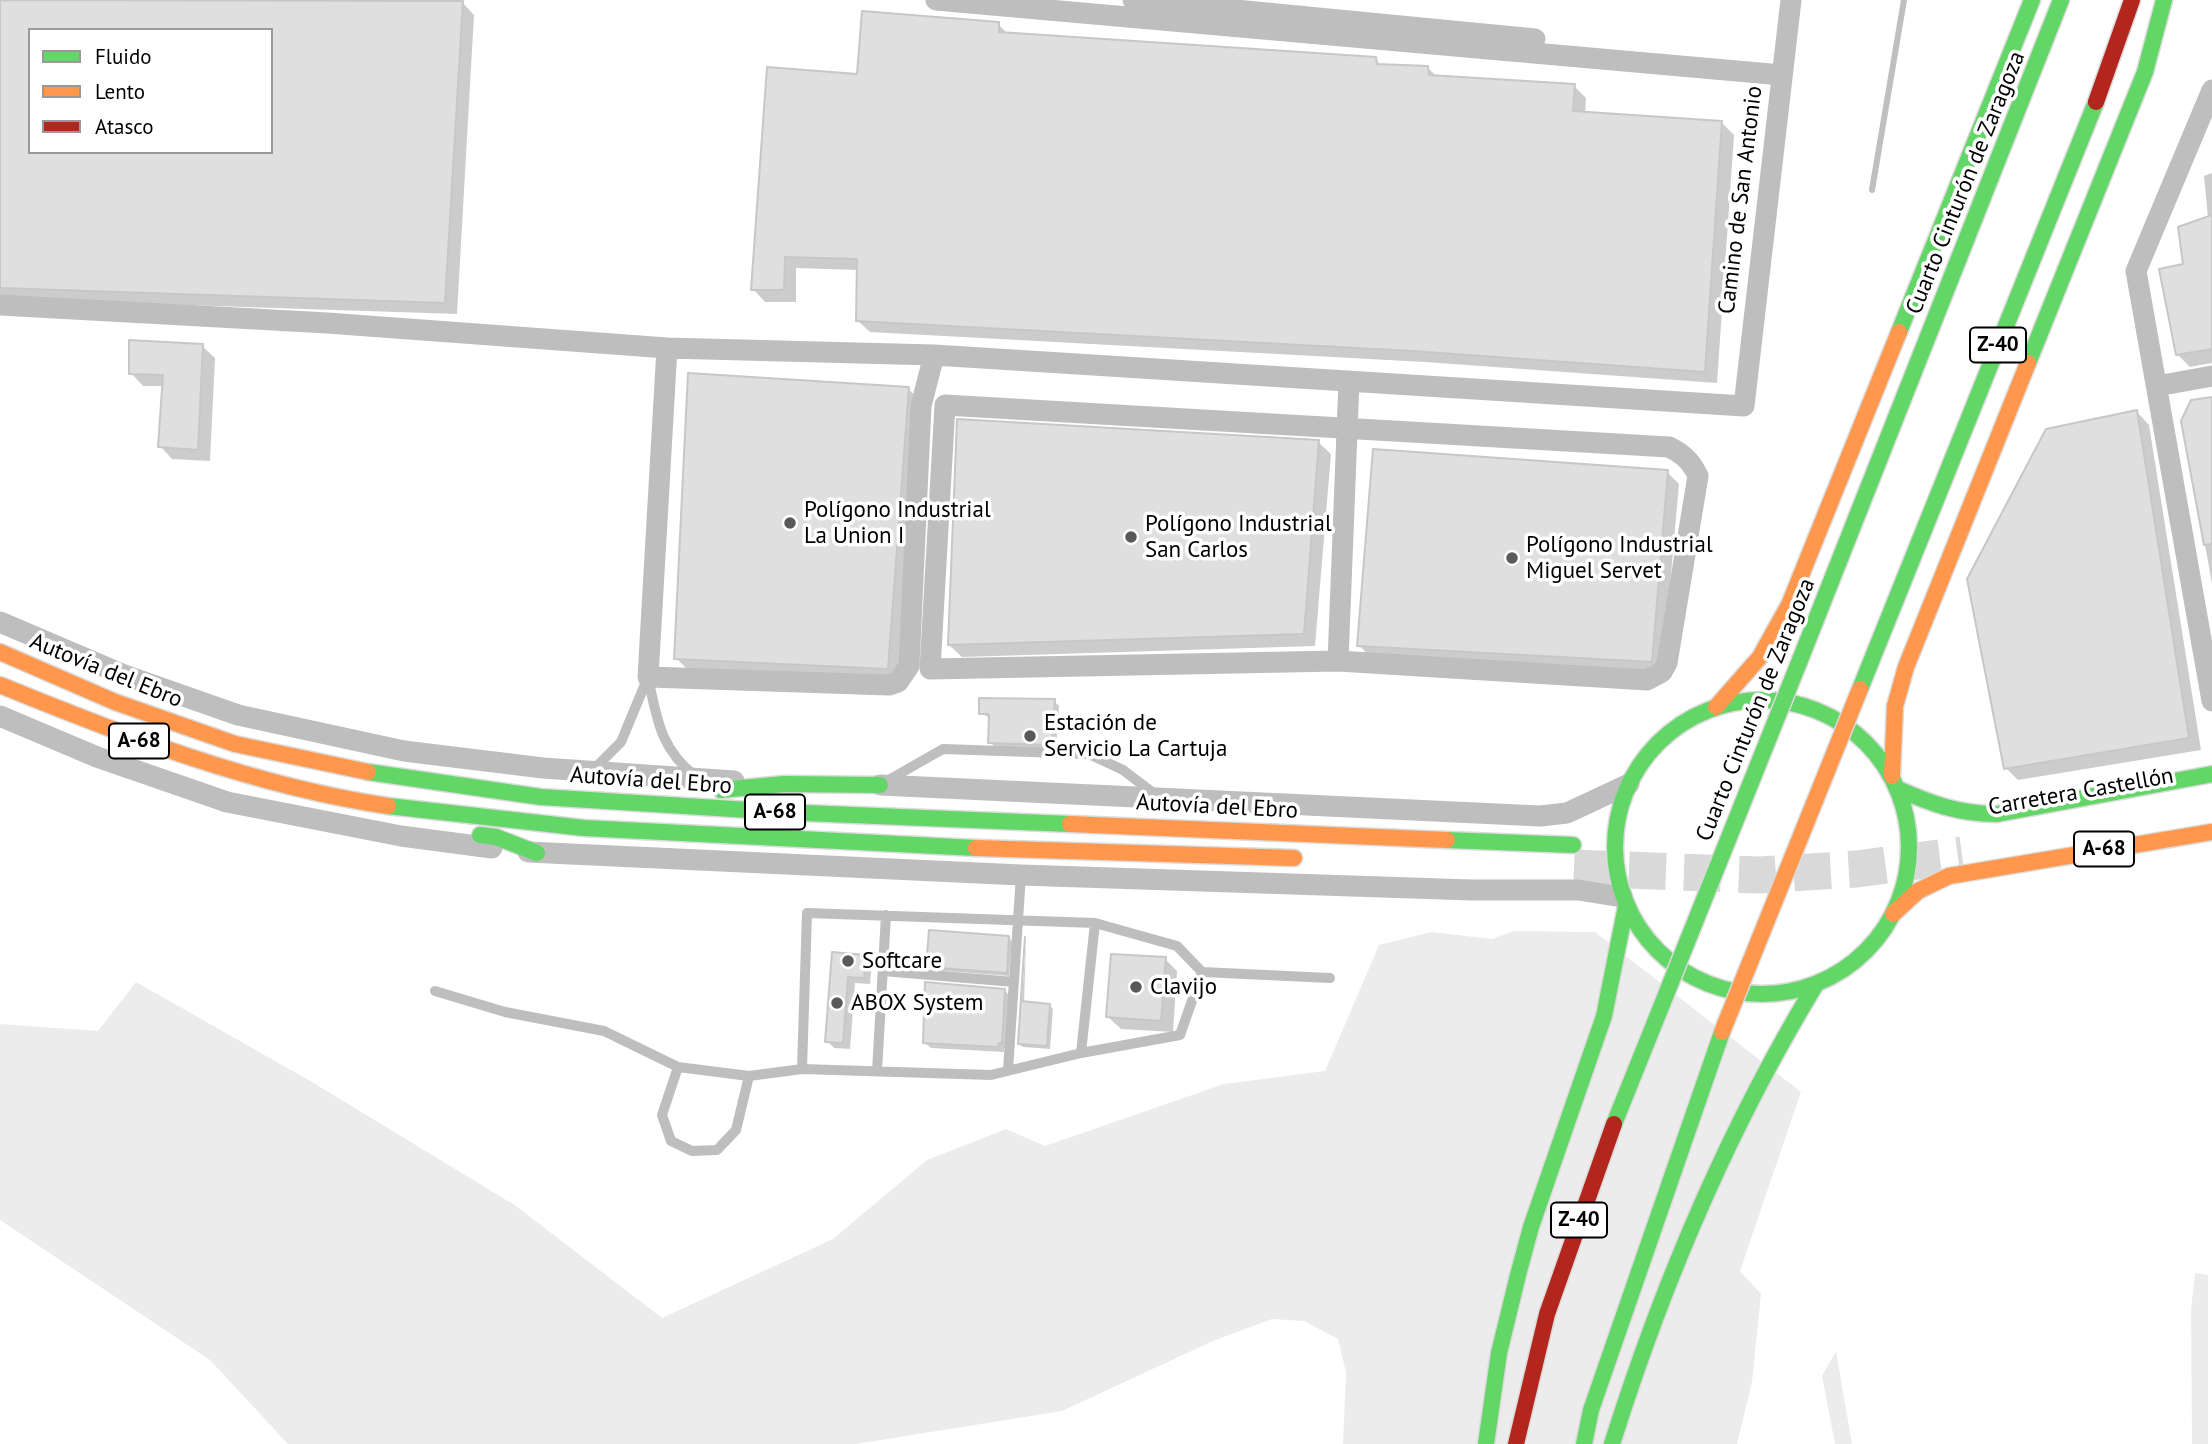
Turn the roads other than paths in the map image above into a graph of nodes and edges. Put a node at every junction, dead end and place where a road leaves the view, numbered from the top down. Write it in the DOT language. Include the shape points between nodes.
graph roads {
  1 [pos="936,0"];
  2 [pos="1133,0"];
  3 [pos="1791,0"];
  4 [pos="2032,0"];
  5 [pos="2061,0"];
  6 [pos="2132,0"];
  7 [pos="2164,0"];
  8 [pos="1743,72"];
  9 [pos="1782,75"];
  10 [pos="2212,90"];
  11 [pos="0,305"];
  12 [pos="667,348"];
  13 [pos="934,355"];
  14 [pos="2212,376"];
  15 [pos="1349,381"];
  16 [pos="2157,386"];
  17 [pos="945,405"];
  18 [pos="1349,429"];
  19 [pos="0,622"];
  20 [pos="0,652"];
  21 [pos="1338,661"];
  22 [pos="649,677"];
  23 [pos="0,685"];
  24 [pos="2212,701"];
  25 [pos="1716,707"];
  26 [pos="0,716"];
  27 [pos="591,771"];
  28 [pos="2212,774"];
  29 [pos="697,778"];
  30 [pos="1895,782"];
  31 [pos="784,784"];
  32 [pos="1629,784"];
  33 [pos="282,785"];
  34 [pos="880,785"];
  35 [pos="1158,797"];
  36 [pos="608,801"];
  37 [pos="2145,803"];
  38 [pos="1998,830"];
  39 [pos="2212,832"];
  40 [pos="1573,845"];
  41 [pos="537,853"];
  42 [pos="1308,859"];
  43 [pos="1021,875"];
  44 [pos="1624,902"];
  45 [pos="1893,914"];
  46 [pos="886,915"];
  47 [pos="1019,920"];
  48 [pos="1095,923"];
  49 [pos="883,971"];
  50 [pos="1202,972"];
  51 [pos="1330,978"];
  52 [pos="1014,982"];
  53 [pos="1815,984"];
  54 [pos="435,990"];
  55 [pos="1081,1053"];
  56 [pos="678,1067"];
  57 [pos="802,1069"];
  58 [pos="1008,1070"];
  59 [pos="877,1071"];
  60 [pos="749,1076"];
  61 [pos="1486,1444"];
  62 [pos="1516,1444"];
  63 [pos="1584,1444"];
  64 [pos="1612,1444"];
  1 -- 8 [label="street"];
  2 -- 8 [label="street" via="1701,55"];
  3 -- 9 [label="street, Camino de San Antonio"];
  4 -- 25 [label="highway" via="1788,604 1760,657"];
  5 -- 62 [label="highway, Cuarto Cinturón de Zaragoza / Z-40, bridge" via="1623,1100 1547,1314"];
  6 -- 63 [label="highway, Z-40, bridge" via="2104,83 1722,1032 1591,1410"];
  7 -- 30 [label="highway" via="2145,72 1906,667 1895,706"];
  8 -- 9 [label="street"];
  9 -- 15 [label="street, Camino de San Antonio" via="1744,406"];
  10 -- 16 [label="street" via="2136,271"];
  11 -- 12 [label="street"];
  12 -- 13 [label="street"];
  12 -- 22 [label="street"];
  13 -- 15 [label="street"];
  13 -- 17 [label="street"];
  13 -- 22 [label="street" via="921,406 905,675 889,685"];
  14 -- 16 [label="street"];
  15 -- 18 [label="street"];
  16 -- 24 [label="street"];
  17 -- 18 [label="street"];
  17 -- 21 [label="street" via="930,668"];
  18 -- 21 [label="street"];
  18 -- 21 [label="street" via="1669,447 1683,454 1698,475 1667,663 1654,678"];
  19 -- 27 [label="street" via="124,675 238,715 404,751"];
  20 -- 36 [label="highway, Autovía del Ebro / A-68" via="115,702 234,744 403,779"];
  22 -- 27 [label="lane" via="621,742"];
  22 -- 29 [label="lane" via="655,713 670,753"];
  23 -- 33 [label="highway, Autovía del Ebro / A-68" via="174,753"];
  25 -- 30 [label="highway" via="1766,699 1815,709 1857,734"];
  25 -- 32 [label="highway" via="1664,737"];
  26 -- 41 [label="street" via="97,757 227,802 401,836"];
  27 -- 29 [label="street"];
  28 -- 30 [label="highway" via="2042,808 1969,814 1943,809"];
  29 -- 31 [label="street"];
  30 -- 45 [label="highway" via="1906,814 1909,852"];
  31 -- 34 [label="highway"];
  31 -- 36 [label="highway"];
  32 -- 35 [label="street" via="1567,813 1540,816"];
  32 -- 44 [label="highway" via="1616,826 1615,851"];
  33 -- 41 [label="highway" via="312,806 496,837"];
  33 -- 42 [label="highway, Autovía del Ebro / A-68" via="402,808 539,825 862,844"];
  34 -- 35 [label="street"];
  34 -- 35 [label="lane" via="943,749 1070,753 1104,759"];
  36 -- 40 [label="highway, Autovía del Ebro / A-68"];
  37 -- 38 [label="highway, Carretera Castellón"];
  39 -- 45 [label="highway, A-68" via="1950,876 1918,891"];
  41 -- 43 [label="street"];
  43 -- 44 [label="street" via="1578,890"];
  43 -- 47 [label="lane"];
  44 -- 53 [label="highway" via="1656,950 1703,982 1759,994"];
  44 -- 61 [label="highway" via="1604,1016 1518,1275 1499,1353"];
  45 -- 53 [label="highway" via="1860,956"];
  46 -- 47 [label="lane"];
  46 -- 49 [label="lane"];
  46 -- 57 [label="lane" via="807,912"];
  47 -- 48 [label="lane"];
  47 -- 52 [label="lane"];
  48 -- 50 [label="lane" via="1177,946"];
  48 -- 55 [label="lane"];
  49 -- 52 [label="lane"];
  49 -- 59 [label="lane"];
  50 -- 51 [label="lane"];
  50 -- 55 [label="lane" via="1180,1035"];
  52 -- 58 [label="lane"];
  53 -- 64 [label="highway" via="1783,1034 1723,1150 1661,1302"];
  54 -- 56 [label="lane" via="505,1012 604,1031"];
  55 -- 58 [label="lane"];
  56 -- 60 [label="lane"];
  56 -- 60 [label="lane" via="662,1115 671,1141 692,1151 717,1150 736,1130"];
  57 -- 59 [label="lane"];
  57 -- 60 [label="lane"];
  58 -- 59 [label="lane" via="991,1074"];
}
